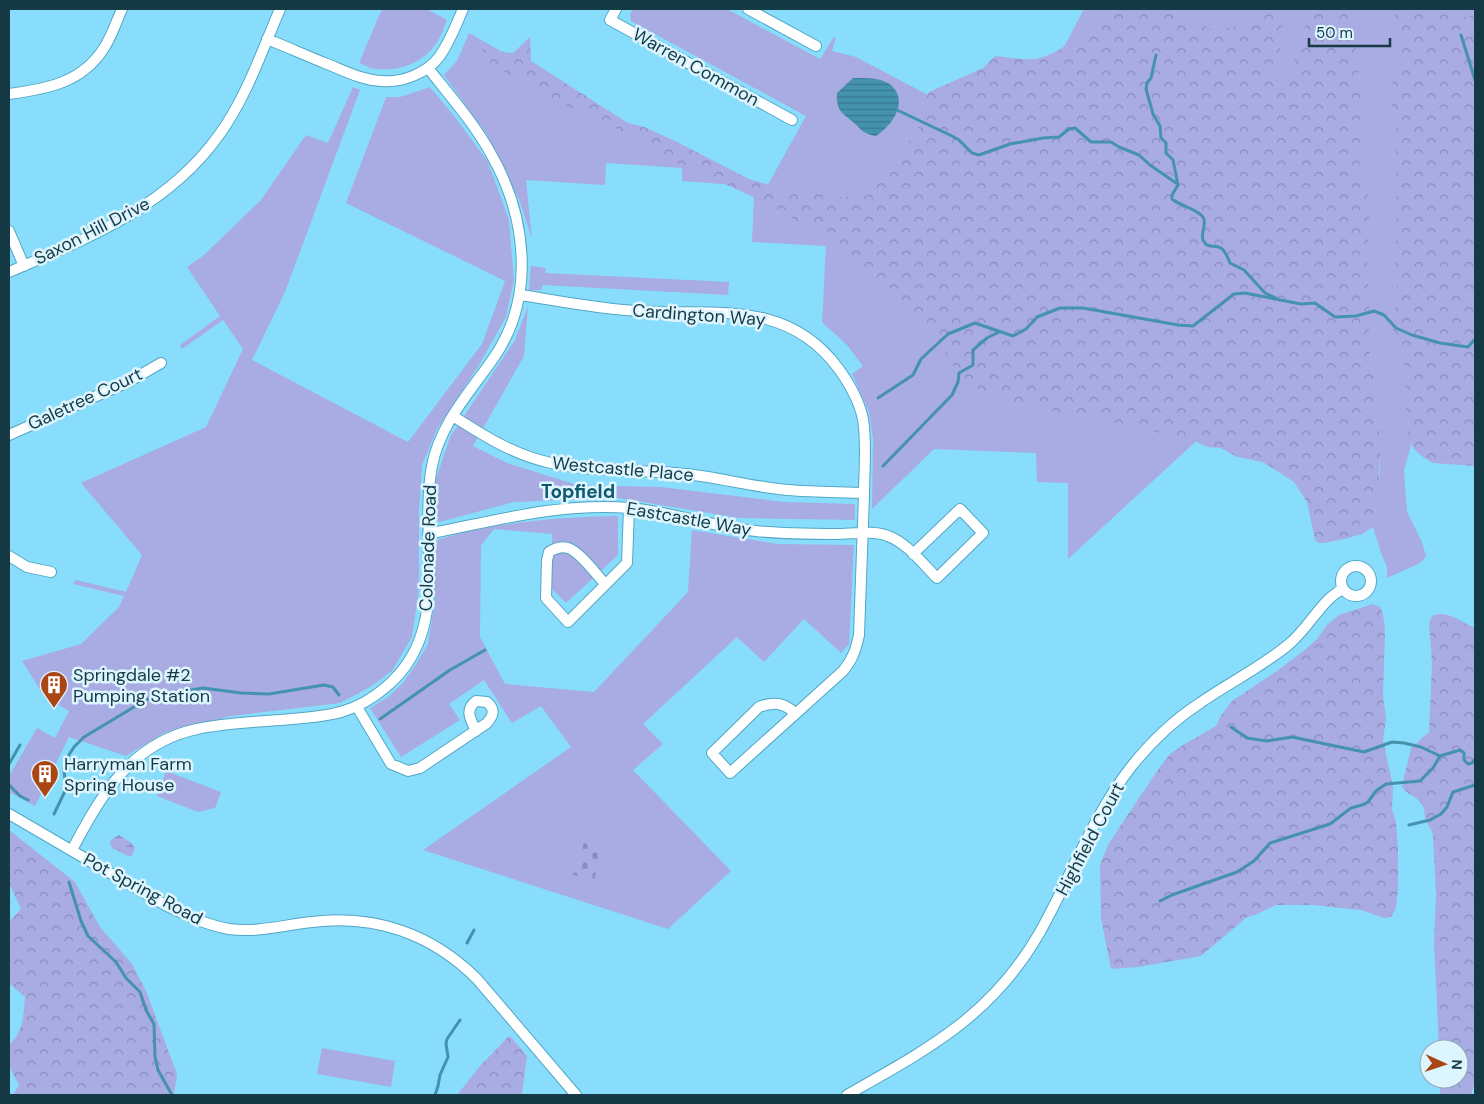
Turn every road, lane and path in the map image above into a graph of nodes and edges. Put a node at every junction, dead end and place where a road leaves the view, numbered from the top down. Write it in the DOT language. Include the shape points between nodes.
graph roads {
  1 [pos="122,9"];
  2 [pos="280,9"];
  3 [pos="463,9"];
  4 [pos="616,9"];
  5 [pos="748,9"];
  6 [pos="267,39"];
  7 [pos="816,46"];
  8 [pos="428,68"];
  9 [pos="9,94"];
  10 [pos="792,120"];
  11 [pos="9,231"];
  12 [pos="24,266"];
  13 [pos="9,272"];
  14 [pos="521,295"];
  15 [pos="160,363"];
  16 [pos="453,416"];
  17 [pos="9,434"];
  18 [pos="864,493"];
  19 [pos="629,508"];
  20 [pos="863,533"];
  21 [pos="428,534"];
  22 [pos="913,554"];
  23 [pos="9,556"];
  24 [pos="51,572"];
  25 [pos="605,584"];
  26 [pos="1343,588"];
  27 [pos="357,707"];
  28 [pos="795,714"];
  29 [pos="476,731"];
  30 [pos="9,814"];
  31 [pos="72,850"];
  32 [pos="576,1095"];
  33 [pos="847,1095"];
  1 -- 9 [label="street" via="104,48 90,65 52,87"];
  2 -- 6 [label="street, Saxon Hill Drive"];
  3 -- 8 [label="street" via="450,40"];
  4 -- 10 [label="street, Warren Common" via="610,20"];
  5 -- 7 [label="street"];
  6 -- 8 [label="street" via="350,74 382,82 414,76"];
  6 -- 12 [label="street, Saxon Hill Drive" via="241,98 220,135 179,180 133,214"];
  8 -- 14 [label="street, Colonade Road" via="474,127 504,180 519,234"];
  11 -- 12 [label="street"];
  12 -- 13 [label="street, Saxon Hill Drive"];
  14 -- 16 [label="street, Colonade Road" via="508,335"];
  14 -- 18 [label="street, Cardington Way" via="634,311 754,315 794,328 833,360 859,405 866,451"];
  15 -- 17 [label="street, Galetree Court" via="130,381"];
  16 -- 18 [label="street, Westcastle Place" via="488,439 550,463 708,477 788,490"];
  16 -- 21 [label="street, Colonade Road" via="440,438 432,462 427,501"];
  18 -- 20 [label="street, Cardington Way"];
  19 -- 20 [label="street, Eastcastle Way" via="780,534"];
  19 -- 21 [label="street, Eastcastle Way" via="559,509"];
  19 -- 25 [label="street" via="627,562"];
  20 -- 22 [label="street, Eastcastle Way" via="889,536"];
  20 -- 28 [label="street, Cardington Way" via="856,649 843,671"];
  21 -- 27 [label="street, Colonade Road" via="428,610 419,644 398,676"];
  22 -- 22 [label="street, Eastcastle Way" via="937,578 983,533 960,509"];
  23 -- 24 [label="street" via="27,567"];
  25 -- 25 [label="street" via="568,622 546,598 549,552 567,547"];
  26 -- 33 [label="street, Highfield Court" via="1327,600 1290,644 1180,717 1149,746 1099,814 1056,902 1025,956 978,1010 931,1047"];
  27 -- 29 [label="street" via="391,764 408,771 420,768"];
  27 -- 31 [label="street, Colonade Road" via="314,717 219,725 174,736 133,761 117,777"];
  28 -- 28 [label="street, Cardington Way" via="730,773 712,753 768,703 787,705"];
  30 -- 31 [label="street, Pot Spring Road"];
  31 -- 32 [label="street, Pot Spring Road" via="165,905 209,924 230,929 260,930 352,920 372,922 420,938 438,947 477,979"];
}
